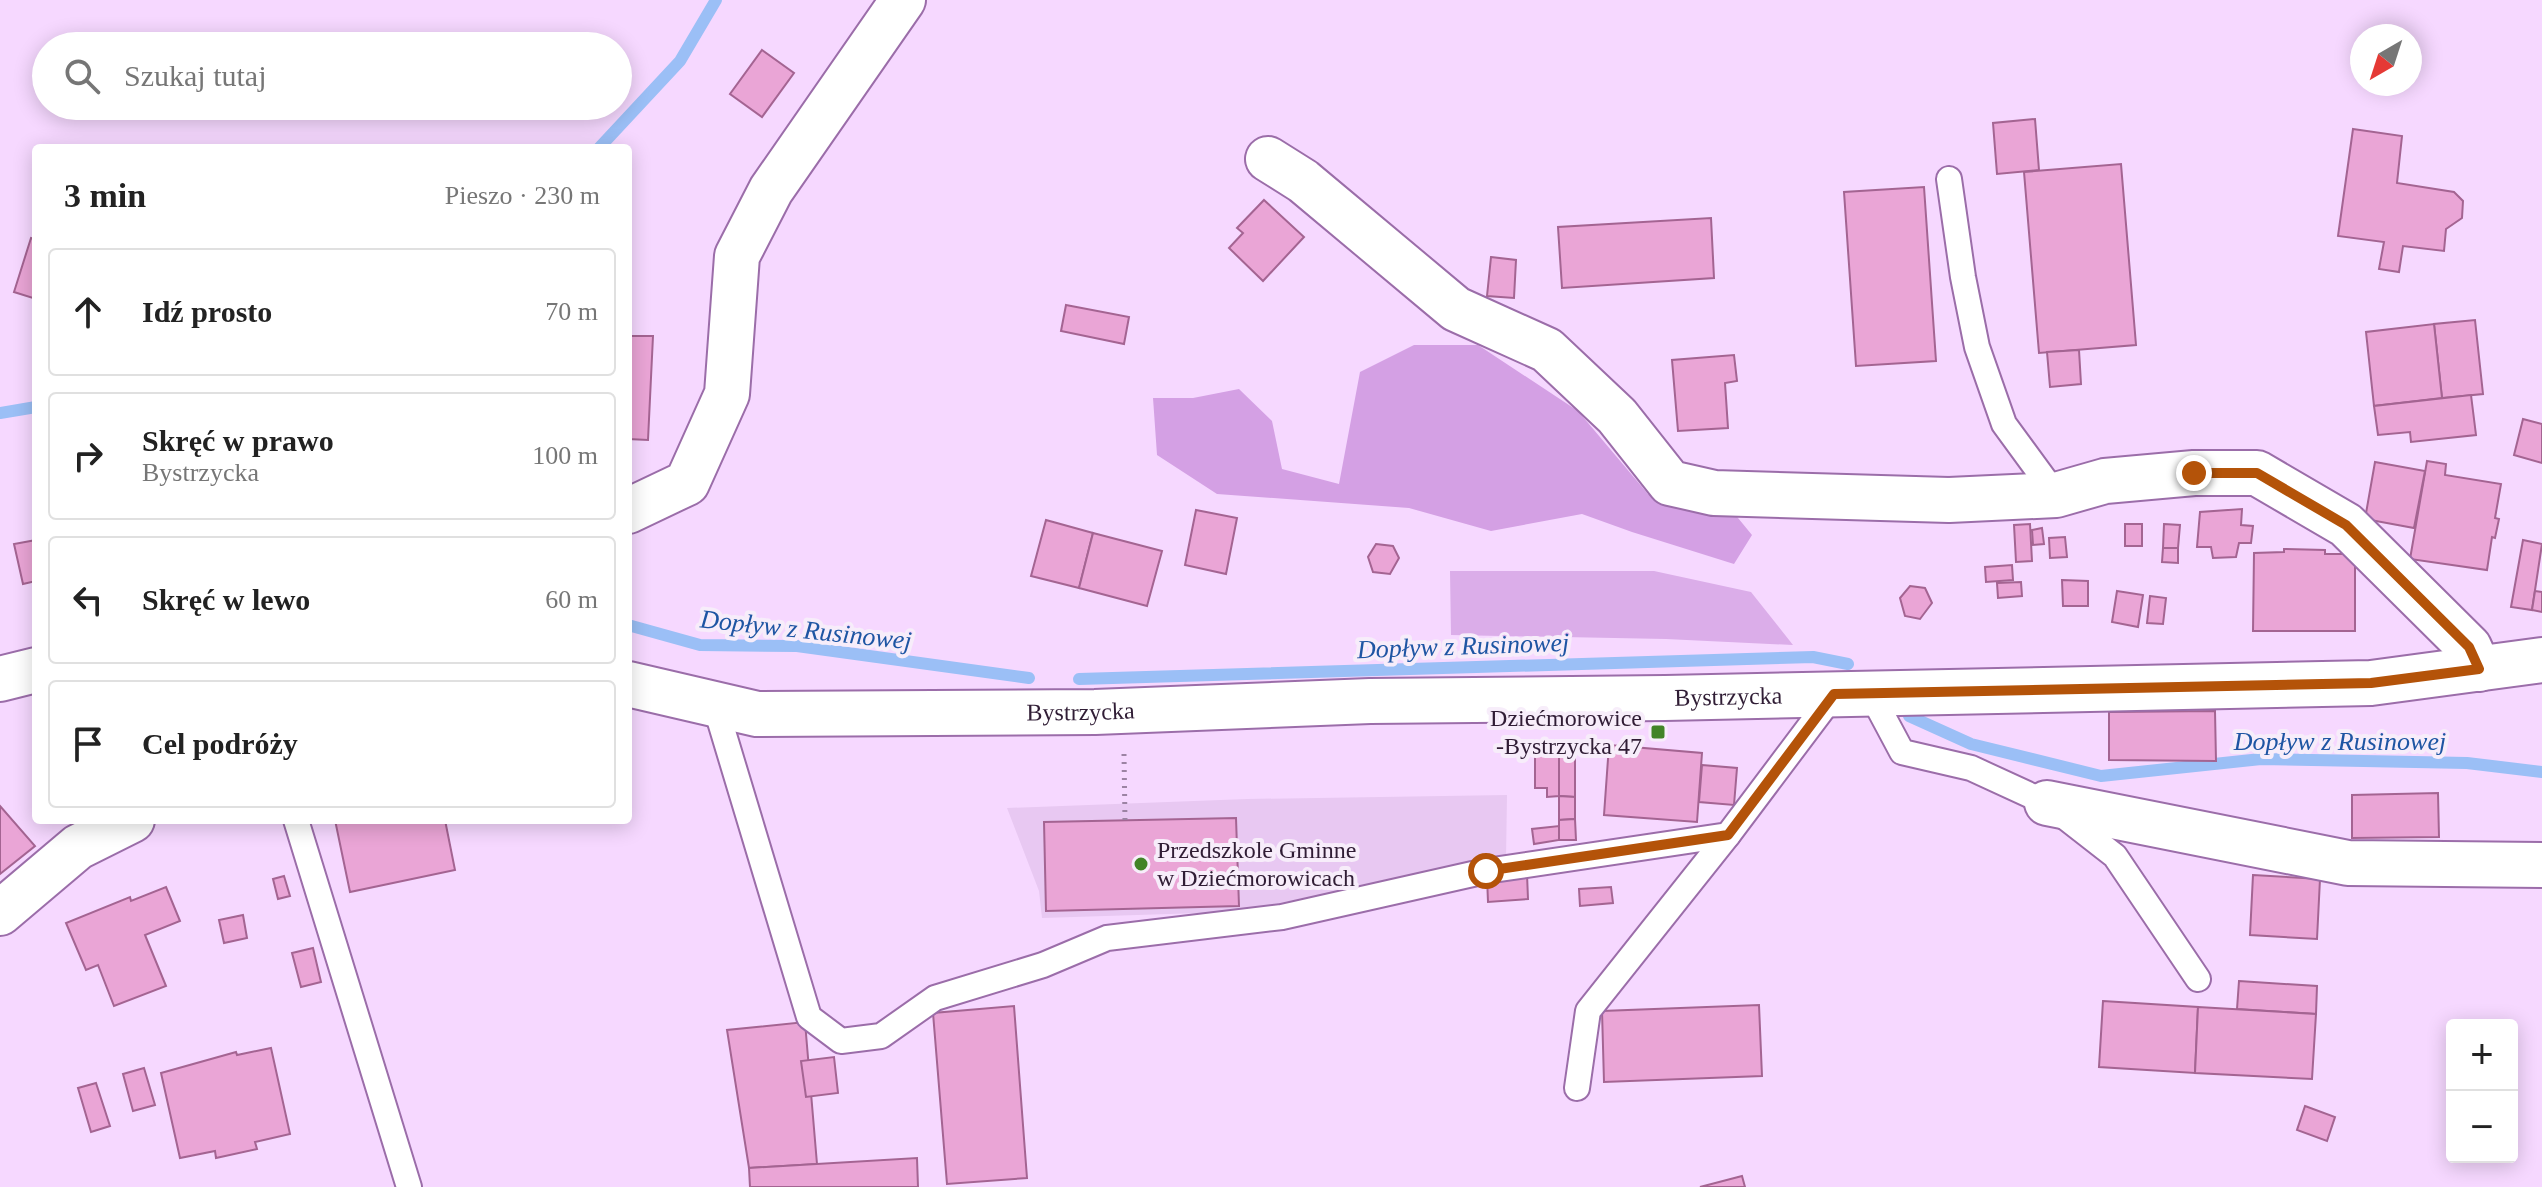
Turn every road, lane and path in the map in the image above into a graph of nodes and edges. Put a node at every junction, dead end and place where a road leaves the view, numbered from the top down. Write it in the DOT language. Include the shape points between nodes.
graph roads {
  1 [pos="903,0"];
  2 [pos="1268,159"];
  3 [pos="1949,179"];
  4 [pos="2056,495"];
  5 [pos="632,509"];
  6 [pos="2542,660"];
  7 [pos="2479,669"];
  8 [pos="32,671"];
  9 [pos="0,679"];
  10 [pos="632,685"];
  11 [pos="1852,693"];
  12 [pos="715,705"];
  13 [pos="1124,747"];
  14 [pos="2047,803"];
  15 [pos="1125,821"];
  16 [pos="124,824"];
  17 [pos="297,824"];
  18 [pos="1728,835"];
  19 [pos="2542,865"];
  20 [pos="0,913"];
  21 [pos="2198,979"];
  22 [pos="1577,1088"];
  23 [pos="409,1187"];
  1 -- 5 [label="street" via="771,190 737,256 727,394 687,483"];
  2 -- 4 [label="street" via="1303,181 1456,309 1547,350 1617,416 1670,483 1714,493 1803,497 1949,500"];
  3 -- 4 [label="lane" via="1977,347 2004,424"];
  4 -- 7 [label="street" via="2105,481 2257,473 2346,525 2469,647"];
  6 -- 7 [label="street, Bystrzycka"];
  7 -- 11 [label="street, Bystrzycka" via="2371,683"];
  8 -- 9 [label="street"];
  10 -- 12 [label="street, Bystrzycka"];
  11 -- 12 [label="street, Bystrzycka" via="1370,701 1095,712 757,714"];
  11 -- 14 [label="lane" via="1902,752 1971,768"];
  11 -- 18 [label="lane"];
  12 -- 18 [label="lane" via="809,1017 841,1041 881,1036 935,998 1043,965 1107,938 1282,917 1486,871"];
  13 -- 15 [label="path"];
  14 -- 19 [label="street" via="2348,863"];
  14 -- 21 [label="lane" via="2115,856"];
  16 -- 20 [label="street" via="78,847"];
  17 -- 23 [label="lane"];
  18 -- 22 [label="lane" via="1588,1011"];
}
